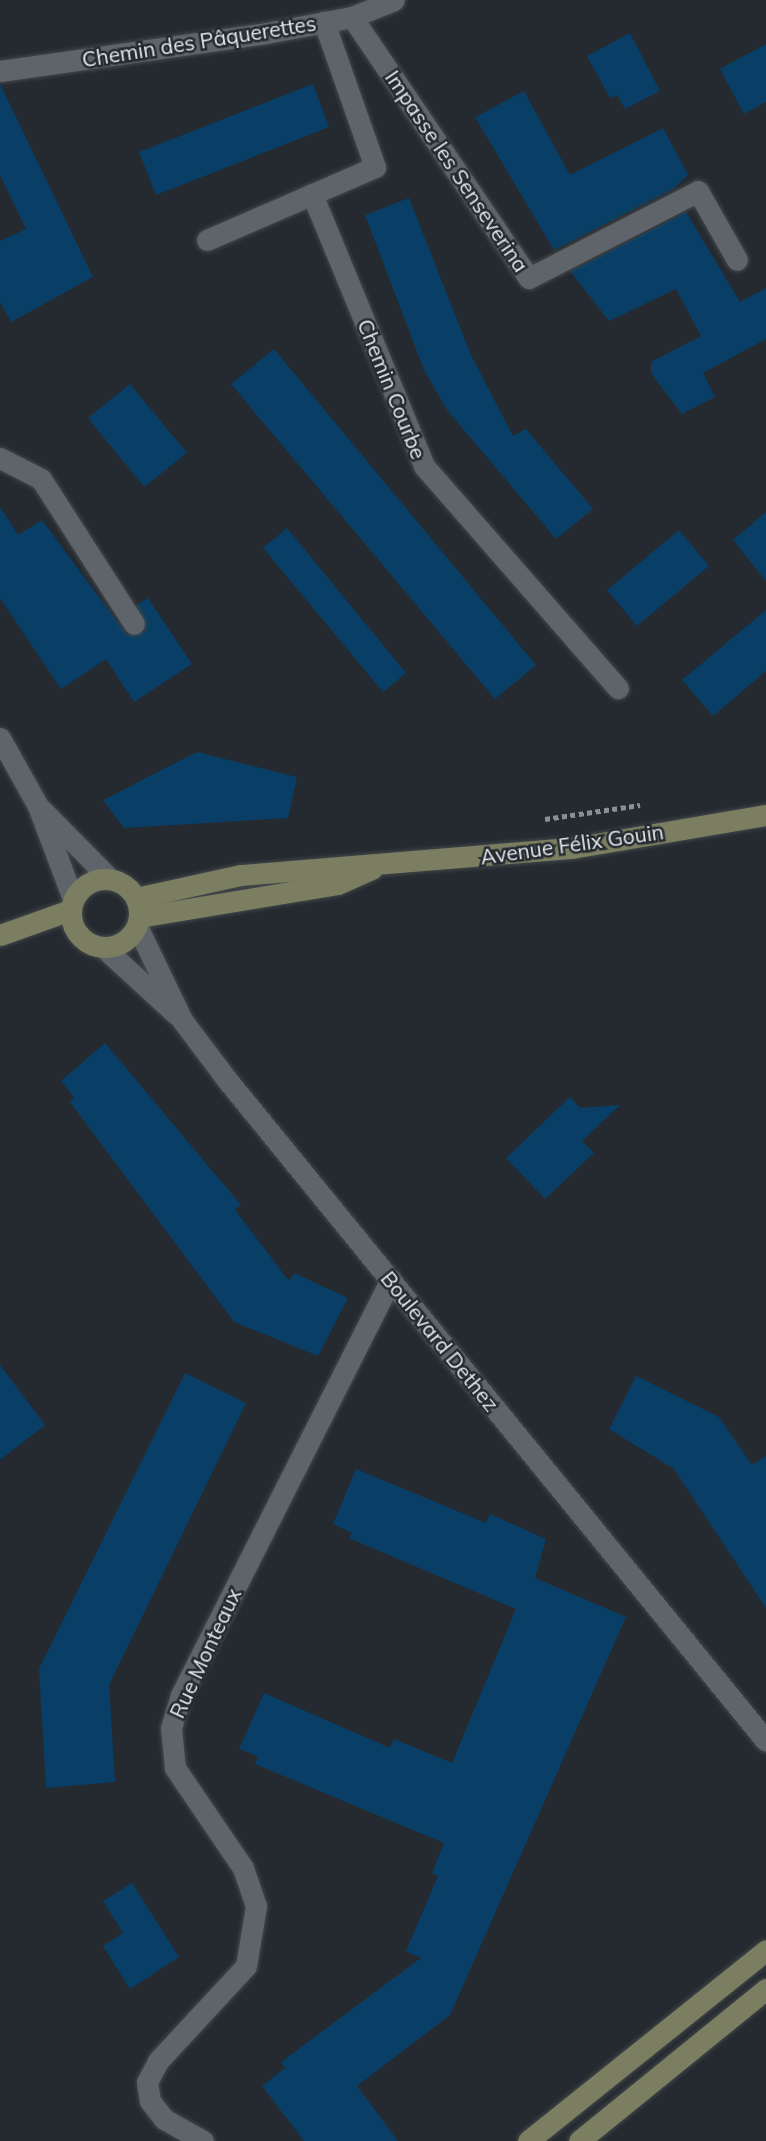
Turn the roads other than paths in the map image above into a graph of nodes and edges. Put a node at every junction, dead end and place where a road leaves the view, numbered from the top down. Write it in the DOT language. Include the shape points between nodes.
graph roads {
  1 [pos="394,0"];
  2 [pos="352,17"];
  3 [pos="324,22"];
  4 [pos="0,71"];
  5 [pos="312,194"];
  6 [pos="207,240"];
  7 [pos="737,260"];
  8 [pos="0,458"];
  9 [pos="134,624"];
  10 [pos="618,688"];
  11 [pos="0,738"];
  12 [pos="38,806"];
  13 [pos="766,815"];
  14 [pos="377,867"];
  15 [pos="110,879"];
  16 [pos="72,905"];
  17 [pos="137,914"];
  18 [pos="24,929"];
  19 [pos="76,932"];
  20 [pos="0,935"];
  21 [pos="104,948"];
  22 [pos="182,1020"];
  23 [pos="391,1280"];
  24 [pos="766,1741"];
  25 [pos="766,1950"];
  26 [pos="766,1989"];
  27 [pos="203,2141"];
  28 [pos="528,2141"];
  29 [pos="579,2141"];
  1 -- 2 [label="street, Chemin des Pâquerettes"];
  2 -- 3 [label="street, Chemin des Pâquerettes"];
  2 -- 7 [label="street, Impasse les Senseverina" via="528,278 698,191"];
  3 -- 4 [label="street, Chemin des Pâquerettes"];
  3 -- 5 [label="street" via="375,167"];
  5 -- 6 [label="street"];
  5 -- 10 [label="street, Chemin Courbe" via="424,466"];
  8 -- 9 [label="street" via="41,480"];
  11 -- 12 [label="street"];
  12 -- 15 [label="street"];
  12 -- 16 [label="street"];
  13 -- 14 [label="main road, Avenue Félix Gouin" via="572,848"];
  14 -- 17 [label="main road, Avenue Félix Gouin" via="338,884"];
  14 -- 17 [label="main road, Avenue Félix Gouin" via="240,875"];
  15 -- 16 [label="main road" via="88,883"];
  15 -- 17 [label="main road"];
  16 -- 18 [label="main road"];
  16 -- 19 [label="main road"];
  17 -- 21 [label="main road, Avenue Félix Gouin" via="125,941"];
  17 -- 22 [label="street, Boulevard Dethez"];
  18 -- 19 [label="main road"];
  18 -- 20 [label="main road"];
  19 -- 21 [label="main road"];
  21 -- 22 [label="street"];
  22 -- 23 [label="street, Boulevard Dethez"];
  23 -- 24 [label="street, Boulevard Dethez"];
  23 -- 27 [label="street, Rue Monteaux" via="181,1695 171,1728 175,1768 243,1868 256,1906 246,1966 159,2061 148,2082 150,2101 164,2119"];
  25 -- 28 [label="main road"];
  26 -- 29 [label="main road"];
}
